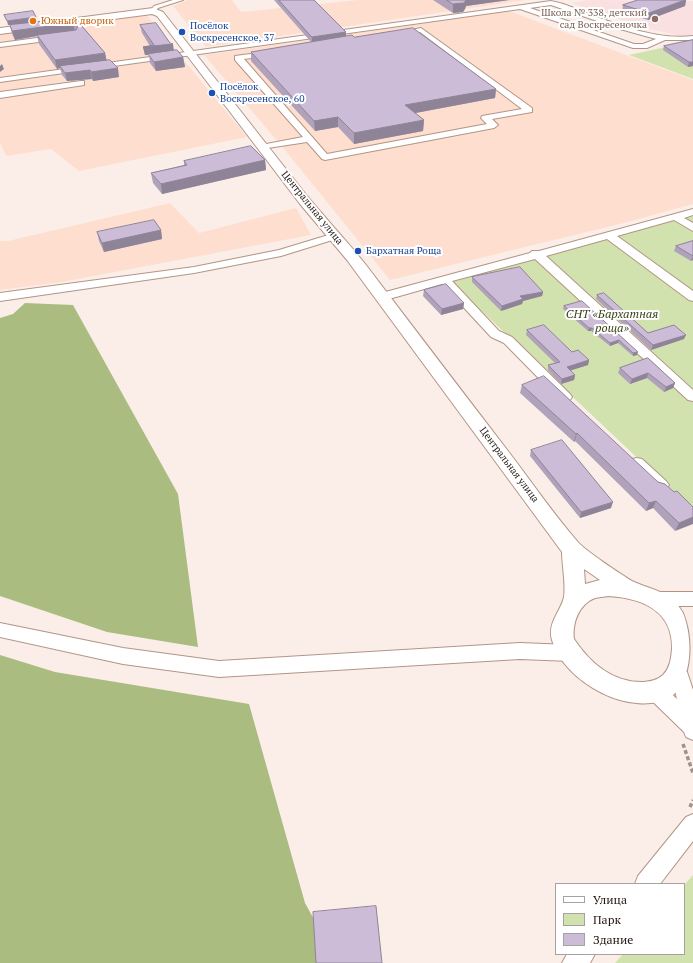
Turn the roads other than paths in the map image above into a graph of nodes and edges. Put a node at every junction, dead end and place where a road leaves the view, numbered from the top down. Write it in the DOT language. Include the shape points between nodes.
graph roads {
  1 [pos="180,0"];
  2 [pos="557,2"];
  3 [pos="520,6"];
  4 [pos="153,11"];
  5 [pos="0,31"];
  6 [pos="68,36"];
  7 [pos="383,36"];
  8 [pos="664,38"];
  9 [pos="691,40"];
  10 [pos="0,45"];
  11 [pos="284,51"];
  12 [pos="191,54"];
  13 [pos="0,80"];
  14 [pos="81,83"];
  15 [pos="0,95"];
  16 [pos="309,139"];
  17 [pos="264,146"];
  18 [pos="693,212"];
  19 [pos="676,216"];
  20 [pos="693,228"];
  21 [pos="609,235"];
  22 [pos="335,236"];
  23 [pos="536,253"];
  24 [pos="443,279"];
  25 [pos="0,297"];
  26 [pos="382,297"];
  27 [pos="693,298"];
  28 [pos="693,397"];
  29 [pos="576,408"];
  30 [pos="627,454"];
  31 [pos="661,485"];
  32 [pos="572,550"];
  33 [pos="628,589"];
  34 [pos="693,599"];
  35 [pos="575,601"];
  36 [pos="663,604"];
  37 [pos="693,616"];
  38 [pos="0,630"];
  39 [pos="567,646"];
  40 [pos="692,652"];
  41 [pos="681,678"];
  42 [pos="656,691"];
  43 [pos="691,733"];
  44 [pos="693,824"];
  45 [pos="647,883"];
  46 [pos="582,955"];
  47 [pos="574,963"];
  1 -- 4 [label="street" via="156,7"];
  2 -- 3 [label="street"];
  2 -- 8 [label="street" via="589,16"];
  3 -- 8 [label="street" via="633,46 644,46"];
  3 -- 12 [label="street"];
  4 -- 5 [label="main road"];
  4 -- 12 [label="main road, Центральная улица" via="160,14"];
  6 -- 10 [label="street"];
  7 -- 16 [label="street" via="421,30 529,110 485,118 494,125 325,157"];
  8 -- 9 [label="street"];
  11 -- 16 [label="street" via="238,58"];
  12 -- 13 [label="street"];
  12 -- 17 [label="main road, Центральная улица"];
  14 -- 15 [label="street"];
  16 -- 17 [label="street"];
  17 -- 22 [label="main road, Центральная улица"];
  18 -- 19 [label="street"];
  19 -- 20 [label="street"];
  19 -- 21 [label="street"];
  21 -- 23 [label="street"];
  21 -- 27 [label="street"];
  22 -- 25 [label="street" via="281,253 194,270"];
  22 -- 26 [label="main road, Центральная улица"];
  23 -- 24 [label="street"];
  23 -- 28 [label="street"];
  24 -- 26 [label="street"];
  24 -- 29 [label="street" via="495,334 508,340"];
  26 -- 32 [label="main road, Центральная улица"];
  30 -- 31 [label="street"];
  32 -- 33 [label="main road, Центральная улица"];
  32 -- 35 [label="main road"];
  33 -- 35 [label="main road" via="608,587 590,592"];
  33 -- 36 [label="main road"];
  34 -- 36 [label="street"];
  35 -- 39 [label="main road" via="567,611 564,624"];
  36 -- 37 [label="main road"];
  36 -- 40 [label="main road" via="684,626"];
  38 -- 39 [label="street" via="123,656 219,669"];
  39 -- 42 [label="main road" via="582,667 597,680 616,689"];
  40 -- 41 [label="main road" via="689,666"];
  41 -- 42 [label="main road" via="670,686"];
  41 -- 43 [label="street"];
  42 -- 43 [label="street"];
  44 -- 45 [label="street"];
  46 -- 47 [label="street"];
}
